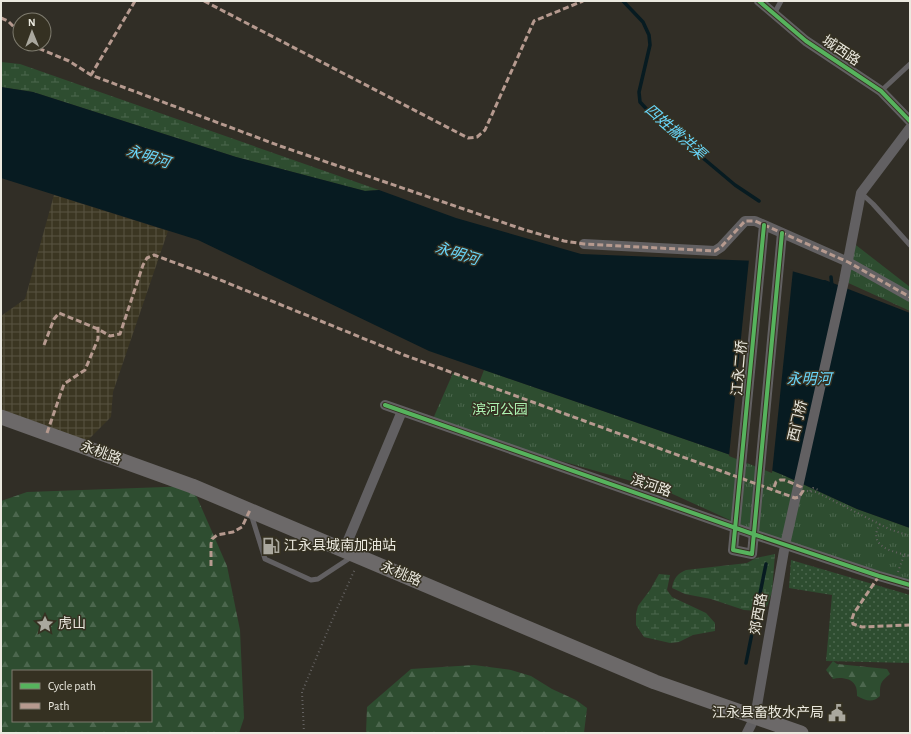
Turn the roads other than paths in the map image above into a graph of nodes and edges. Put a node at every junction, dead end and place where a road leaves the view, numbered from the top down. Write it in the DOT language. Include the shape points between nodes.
graph roads {
  1 [pos="759,1"];
  2 [pos="781,1"];
  3 [pos="774,14"];
  4 [pos="910,64"];
  5 [pos="881,91"];
  6 [pos="910,121"];
  7 [pos="910,128"];
  8 [pos="861,193"];
  9 [pos="764,225"];
  10 [pos="782,233"];
  11 [pos="584,244"];
  12 [pos="910,245"];
  13 [pos="848,262"];
  14 [pos="910,297"];
  15 [pos="385,405"];
  16 [pos="402,411"];
  17 [pos="1,417"];
  18 [pos="798,496"];
  19 [pos="250,510"];
  20 [pos="736,528"];
  21 [pos="753,534"];
  22 [pos="785,545"];
  23 [pos="353,554"];
  24 [pos="910,585"];
  25 [pos="755,717"];
  26 [pos="748,733"];
  27 [pos="801,733"];
  1 -- 3 [label="street, 城西路"];
  2 -- 3 [label="lane"];
  3 -- 5 [label="street, 城西路" via="806,41"];
  4 -- 5 [label="lane"];
  5 -- 6 [label="street, 城西路"];
  7 -- 8 [label="street"];
  8 -- 12 [label="lane"];
  8 -- 13 [label="street, 西门桥"];
  9 -- 10 [label="street"];
  9 -- 11 [label="street" via="746,221 715,251"];
  9 -- 20 [label="street, 江永二桥"];
  10 -- 13 [label="street"];
  10 -- 21 [label="street, 江永二桥"];
  13 -- 14 [label="street"];
  13 -- 18 [label="street, 西门桥"];
  15 -- 16 [label="street, 滨河路"];
  16 -- 20 [label="street, 滨河路"];
  16 -- 23 [label="street"];
  17 -- 19 [label="main road, 永桃路" via="192,486"];
  18 -- 22 [label="street, 郊西路"];
  19 -- 23 [label="main road, 永桃路"];
  19 -- 23 [label="lane" via="265,559 311,580 315,580"];
  20 -- 21 [label="street, 滨河路"];
  20 -- 21 [label="street, 江永二桥" via="733,550 752,554"];
  21 -- 22 [label="street, 滨河路"];
  22 -- 24 [label="street, 滨河路"];
  22 -- 25 [label="street, 郊西路"];
  23 -- 25 [label="main road, 永桃路" via="655,682"];
  25 -- 26 [label="street, 郊西路"];
  25 -- 27 [label="main road, 永桃路"];
}
